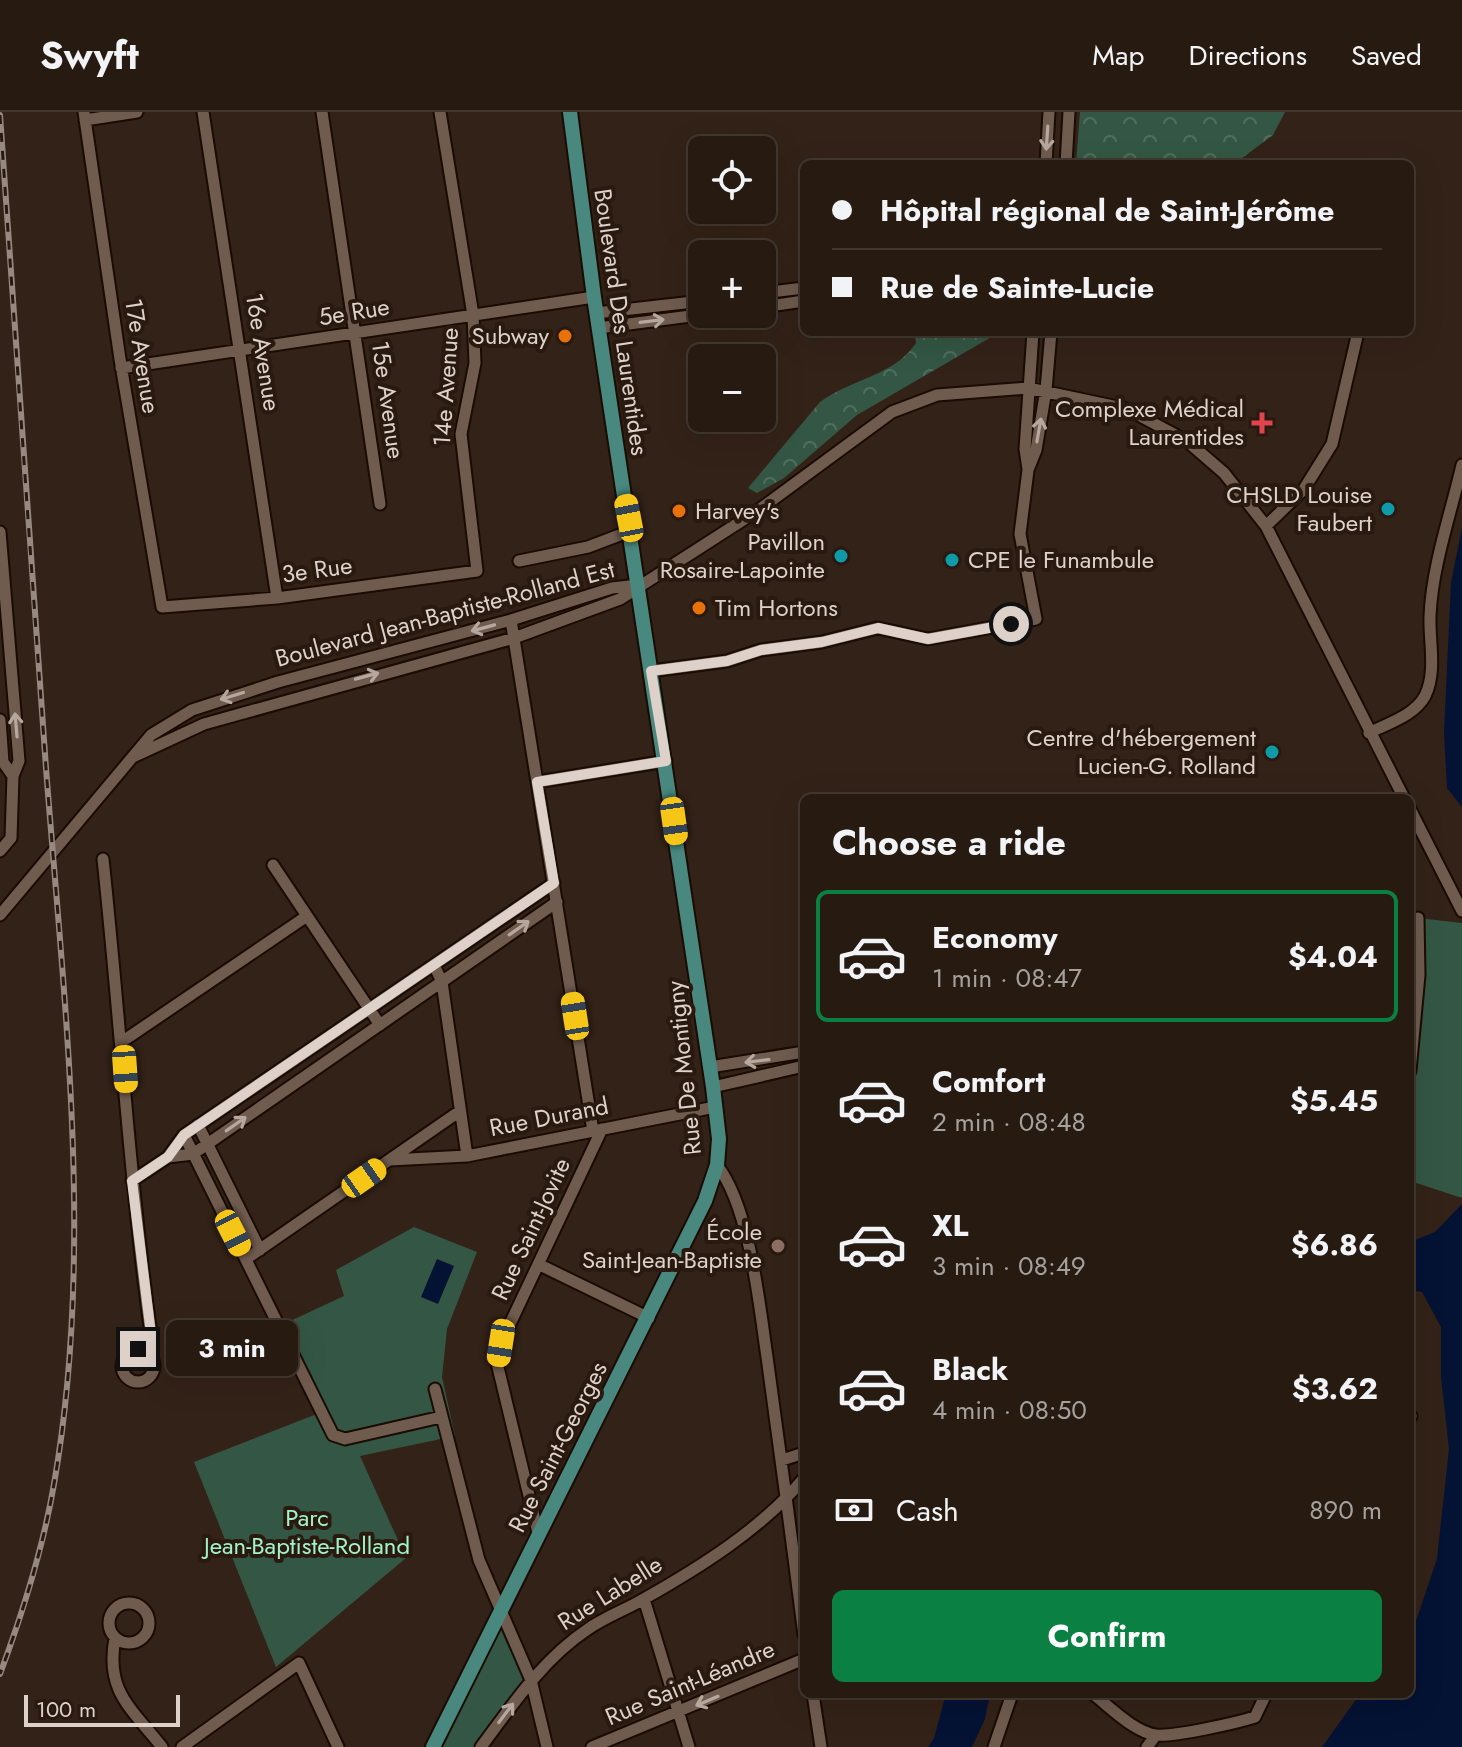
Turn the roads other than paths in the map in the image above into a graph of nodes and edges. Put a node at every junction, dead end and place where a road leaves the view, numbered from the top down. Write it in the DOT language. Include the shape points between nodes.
graph roads {
  1 [pos="137,112"];
  2 [pos="203,112"];
  3 [pos="322,112"];
  4 [pos="440,112"];
  5 [pos="570,112"];
  6 [pos="1049,112"];
  7 [pos="1069,112"];
  8 [pos="84,116"];
  9 [pos="1046,160"];
  10 [pos="1066,160"];
  11 [pos="800,288"];
  12 [pos="776,291"];
  13 [pos="594,297"];
  14 [pos="800,302"];
  15 [pos="688,304"];
  16 [pos="776,305"];
  17 [pos="473,315"];
  18 [pos="688,315"];
  19 [pos="597,320"];
  20 [pos="357,333"];
  21 [pos="1033,336"];
  22 [pos="1051,336"];
  23 [pos="1357,336"];
  24 [pos="241,353"];
  25 [pos="121,368"];
  26 [pos="1028,388"];
  27 [pos="1046,390"];
  28 [pos="1462,465"];
  29 [pos="1028,470"];
  30 [pos="380,504"];
  31 [pos="1266,526"];
  32 [pos="630,531"];
  33 [pos="0,532"];
  34 [pos="519,561"];
  35 [pos="477,571"];
  36 [pos="639,585"];
  37 [pos="277,598"];
  38 [pos="162,607"];
  39 [pos="511,620"];
  40 [pos="514,638"];
  41 [pos="335,666"];
  42 [pos="651,671"];
  43 [pos="6,673"];
  44 [pos="278,682"];
  45 [pos="339,684"];
  46 [pos="283,699"];
  47 [pos="0,720"];
  48 [pos="1369,733"];
  49 [pos="135,756"];
  50 [pos="666,761"];
  51 [pos="13,776"];
  52 [pos="0,779"];
  53 [pos="537,782"];
  54 [pos="1402,794"];
  55 [pos="1414,817"];
  56 [pos="0,851"];
  57 [pos="103,859"];
  58 [pos="273,865"];
  59 [pos="554,883"];
  60 [pos="557,902"];
  61 [pos="1462,911"];
  62 [pos="0,915"];
  63 [pos="307,916"];
  64 [pos="1418,918"];
  65 [pos="482,932"];
  66 [pos="493,946"];
  67 [pos="434,965"];
  68 [pos="442,982"];
  69 [pos="369,1009"];
  70 [pos="380,1025"];
  71 [pos="1414,1028"];
  72 [pos="123,1041"];
  73 [pos="800,1053"];
  74 [pos="710,1067"];
  75 [pos="800,1067"];
  76 [pos="713,1087"];
  77 [pos="715,1107"];
  78 [pos="460,1111"];
  79 [pos="198,1125"];
  80 [pos="598,1130"];
  81 [pos="184,1135"];
  82 [pos="206,1145"];
  83 [pos="193,1154"];
  84 [pos="467,1156"];
  85 [pos="168,1157"];
  86 [pos="390,1160"];
  87 [pos="717,1165"];
  88 [pos="132,1181"];
  89 [pos="260,1250"];
  90 [pos="246,1259"];
  91 [pos="540,1265"];
  92 [pos="649,1318"];
  93 [pos="148,1353"];
  94 [pos="435,1389"];
  95 [pos="441,1417"];
  96 [pos="800,1454"];
  97 [pos="782,1460"];
  98 [pos="800,1483"];
  99 [pos="786,1500"];
  100 [pos="538,1533"];
  101 [pos="644,1599"];
  102 [pos="800,1605"];
  103 [pos="501,1611"];
  104 [pos="115,1638"];
  105 [pos="800,1661"];
  106 [pos="531,1680"];
  107 [pos="814,1698"];
  108 [pos="1011,1698"];
  109 [pos="1098,1698"];
  110 [pos="1264,1698"];
  111 [pos="679,1713"];
  112 [pos="1156,1735"];
  113 [pos="162,1747"];
  114 [pos="182,1747"];
  115 [pos="338,1747"];
  116 [pos="433,1747"];
  117 [pos="481,1747"];
  118 [pos="547,1747"];
  119 [pos="592,1747"];
  120 [pos="689,1747"];
  121 [pos="821,1747"];
  122 [pos="994,1747"];
  123 [pos="1147,1747"];
  1 -- 8 [label="street"];
  2 -- 24 [label="street, 16e Avenue"];
  3 -- 20 [label="street, 15e Avenue"];
  4 -- 17 [label="street, 14e Avenue"];
  5 -- 13 [label="main road, Boulevard Des Laurentides"];
  6 -- 9 [label="street, one-way"];
  7 -- 10 [label="street"];
  8 -- 25 [label="street, 17e Avenue"];
  11 -- 12 [label="street"];
  13 -- 17 [label="street, 5e Rue"];
  13 -- 19 [label="main road, Boulevard Des Laurentides"];
  14 -- 16 [label="street"];
  15 -- 19 [label="street"];
  17 -- 20 [label="street, 5e Rue"];
  17 -- 35 [label="street, 14e Avenue" via="475,363 461,434"];
  19 -- 18 [label="street, one-way"];
  19 -- 32 [label="main road, Boulevard Des Laurentides"];
  20 -- 24 [label="street, 5e Rue"];
  20 -- 30 [label="street, 15e Avenue"];
  21 -- 26 [label="street"];
  22 -- 27 [label="street"];
  23 -- 31 [label="street" via="1332,444 1304,489"];
  24 -- 25 [label="street, 5e Rue"];
  24 -- 37 [label="street, 16e Avenue"];
  25 -- 38 [label="street, 17e Avenue"];
  26 -- 27 [label="street"];
  26 -- 29 [label="street"];
  26 -- 36 [label="street" via="937,395 892,412 760,509"];
  29 -- 27 [label="street, one-way"];
  27 -- 31 [label="street" via="1127,409 1187,441 1224,473"];
  28 -- 48 [label="street" via="1434,583 1425,696 1411,712"];
  29 -- 42 [label="street" via="1020,534 1036,619 928,639 878,628 727,661"];
  31 -- 48 [label="street"];
  32 -- 34 [label="street" via="588,547"];
  32 -- 36 [label="main road, Boulevard Des Laurentides"];
  33 -- 43 [label="street"];
  35 -- 37 [label="street, 3e Rue"];
  36 -- 39 [label="street, Boulevard Jean-Baptiste-Rolland Est" via="612,588"];
  36 -- 40 [label="street, Boulevard Jean-Baptiste-Rolland Est" via="620,599"];
  36 -- 42 [label="main road, Rue De Montigny"];
  37 -- 38 [label="street, 3e Rue"];
  39 -- 40 [label="street"];
  39 -- 41 [label="street, Boulevard Jean-Baptiste-Rolland Est, one-way"];
  45 -- 40 [label="street, Boulevard Jean-Baptiste-Rolland Est, one-way"];
  40 -- 53 [label="street"];
  41 -- 44 [label="street, Boulevard Jean-Baptiste-Rolland Est"];
  41 -- 45 [label="street"];
  42 -- 50 [label="main road, Rue De Montigny"];
  51 -- 43 [label="street, one-way" via="19,761"];
  44 -- 46 [label="street"];
  44 -- 49 [label="street, Boulevard Jean-Baptiste-Rolland Est, one-way" via="192,710 151,735"];
  45 -- 46 [label="street, Boulevard Jean-Baptiste-Rolland Est"];
  46 -- 49 [label="street, Boulevard Jean-Baptiste-Rolland Est" via="204,724"];
  47 -- 51 [label="street" via="3,762"];
  48 -- 54 [label="street"];
  49 -- 62 [label="street, Boulevard Jean-Baptiste-Rolland Est"];
  50 -- 53 [label="street"];
  50 -- 74 [label="main road, Rue De Montigny"];
  51 -- 52 [label="street"];
  51 -- 56 [label="street" via="14,824"];
  53 -- 59 [label="street"];
  55 -- 61 [label="street"];
  57 -- 72 [label="street"];
  58 -- 63 [label="street"];
  59 -- 60 [label="street"];
  59 -- 65 [label="street"];
  66 -- 60 [label="street, one-way"];
  60 -- 80 [label="street"];
  63 -- 69 [label="street"];
  63 -- 72 [label="street"];
  64 -- 71 [label="street"];
  65 -- 66 [label="street"];
  65 -- 67 [label="street"];
  66 -- 68 [label="street"];
  67 -- 68 [label="street"];
  67 -- 69 [label="street"];
  68 -- 70 [label="street"];
  68 -- 78 [label="street"];
  69 -- 70 [label="street"];
  69 -- 79 [label="street"];
  82 -- 70 [label="street, one-way"];
  72 -- 88 [label="street"];
  73 -- 74 [label="street, one-way"];
  74 -- 76 [label="main road, Rue De Montigny"];
  75 -- 76 [label="street"];
  76 -- 77 [label="main road, Rue De Montigny"];
  77 -- 80 [label="street, Rue Durand"];
  77 -- 87 [label="main road, Rue De Montigny"];
  78 -- 84 [label="street"];
  78 -- 86 [label="street, Rue Durand"];
  79 -- 81 [label="street"];
  79 -- 82 [label="street"];
  80 -- 84 [label="street, Rue Durand"];
  80 -- 91 [label="street, Rue Saint-Jovite"];
  81 -- 83 [label="street"];
  81 -- 85 [label="street"];
  82 -- 83 [label="street"];
  82 -- 89 [label="street"];
  83 -- 85 [label="street"];
  83 -- 90 [label="street"];
  84 -- 86 [label="street, Rue Durand"];
  85 -- 88 [label="street"];
  86 -- 89 [label="street, Rue Durand"];
  87 -- 92 [label="main road, Rue Saint-Georges"];
  87 -- 97 [label="street, Rue De Montigny" via="736,1201 750,1263"];
  88 -- 93 [label="street" via="151,1334"];
  89 -- 90 [label="street, Rue Durand"];
  90 -- 95 [label="street" via="339,1439"];
  91 -- 92 [label="street"];
  91 -- 100 [label="street, Rue Saint-Jovite" via="501,1343 497,1363"];
  92 -- 100 [label="main road, Rue Saint-Georges"];
  94 -- 95 [label="street"];
  95 -- 103 [label="street" via="479,1560"];
  96 -- 97 [label="street"];
  97 -- 99 [label="street, Rue De Montigny"];
  98 -- 99 [label="street, Rue Labelle"];
  99 -- 101 [label="street, Rue Labelle"];
  99 -- 102 [label="street, Rue De Montigny"];
  100 -- 103 [label="main road, Rue Saint-Georges"];
  101 -- 106 [label="street, Rue Labelle" via="589,1628"];
  101 -- 111 [label="street"];
  103 -- 106 [label="street"];
  103 -- 116 [label="main road, Rue Saint-Georges"];
  104 -- 113 [label="street" via="110,1664 118,1693"];
  105 -- 111 [label="street, Rue Saint-Léandre, one-way"];
  117 -- 106 [label="street, Rue Labelle, one-way"];
  106 -- 118 [label="street"];
  107 -- 121 [label="street"];
  108 -- 122 [label="street"];
  109 -- 112 [label="street"];
  110 -- 112 [label="street" via="1255,1717 1239,1723"];
  111 -- 119 [label="street, Rue Saint-Léandre"];
  111 -- 120 [label="street"];
  112 -- 123 [label="street"];
  114 -- 115 [label="street" via="299,1663"];
}
